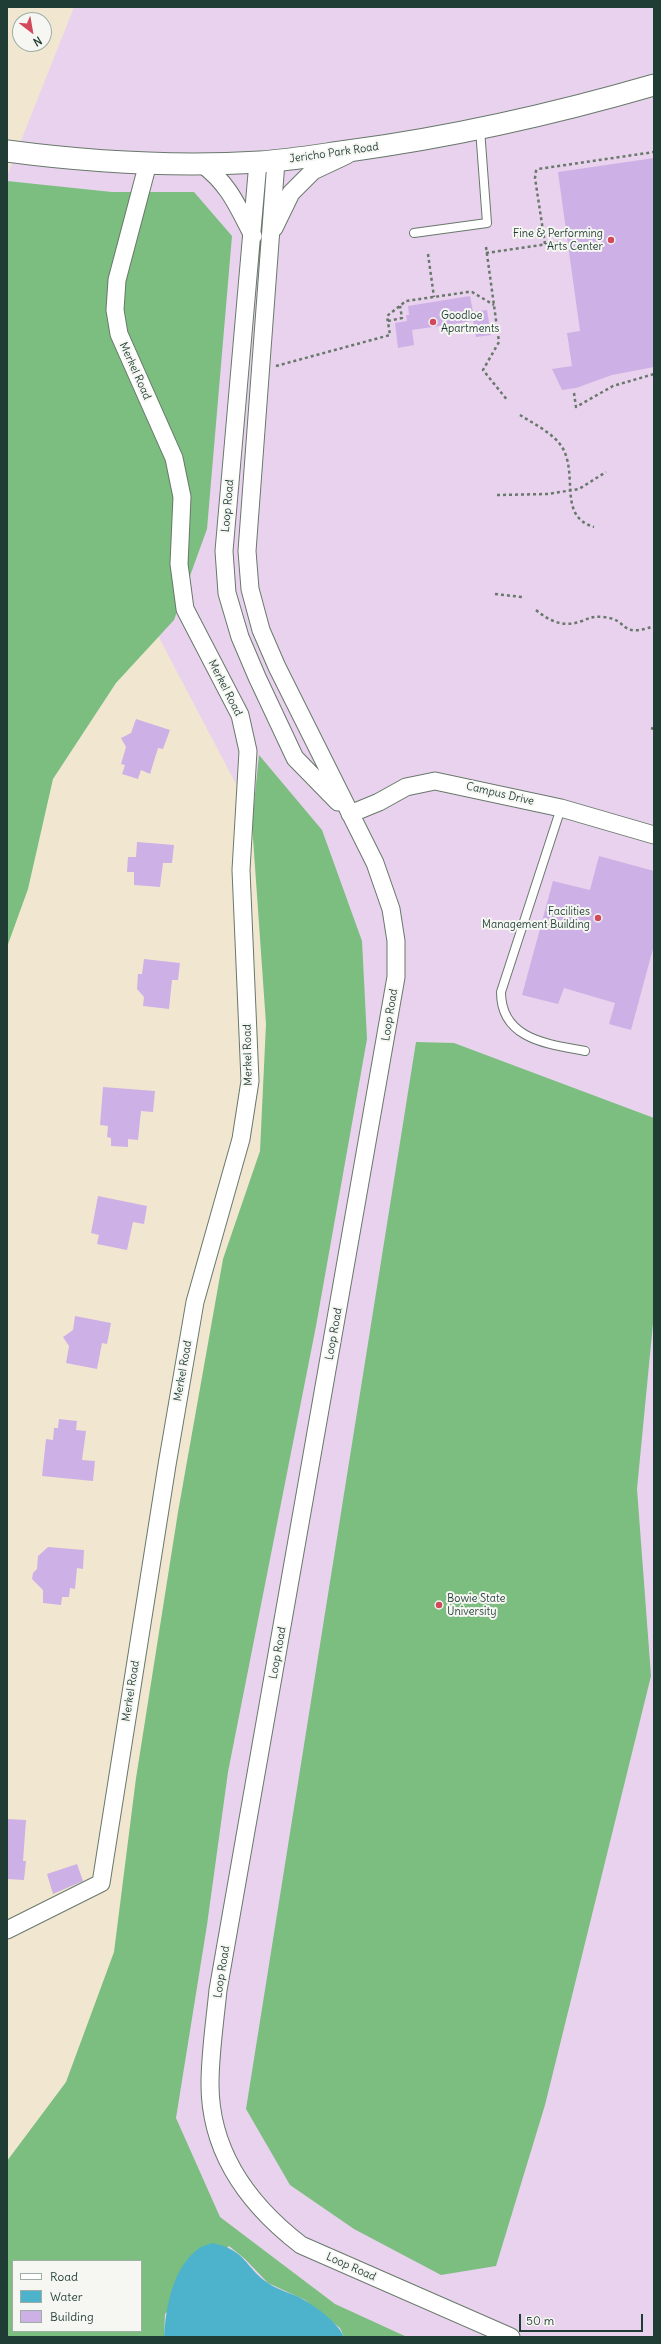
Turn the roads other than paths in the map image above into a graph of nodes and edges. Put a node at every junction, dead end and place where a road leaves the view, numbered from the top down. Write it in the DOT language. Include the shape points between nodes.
graph roads {
  1 [pos="654,84"];
  2 [pos="480,129"];
  3 [pos="360,150"];
  4 [pos="7,151"];
  5 [pos="267,162"];
  6 [pos="148,163"];
  7 [pos="202,164"];
  8 [pos="414,233"];
  9 [pos="270,235"];
  10 [pos="253,236"];
  11 [pos="561,808"];
  12 [pos="350,814"];
  13 [pos="654,835"];
  14 [pos="585,1052"];
  15 [pos="7,1930"];
  16 [pos="511,2337"];
  1 -- 2 [label="street, Jericho Park Road"];
  2 -- 3 [label="street, Jericho Park Road"];
  2 -- 8 [label="lane" via="487,223"];
  3 -- 5 [label="street, Jericho Park Road"];
  3 -- 9 [label="street" via="313,171 292,193"];
  4 -- 6 [label="street, Jericho Park Road"];
  5 -- 7 [label="street, Jericho Park Road"];
  5 -- 9 [label="street, Loop Road"];
  5 -- 10 [label="street, Loop Road"];
  6 -- 7 [label="street, Jericho Park Road"];
  6 -- 15 [label="street, Merkel Road" via="117,280 115,310 119,334 174,458 182,497 179,564 185,609 240,716 248,751 241,870 250,1081 241,1139 195,1302 166,1465 101,1883"];
  7 -- 10 [label="street" via="219,177"];
  9 -- 12 [label="street, Loop Road" via="247,551 250,588 261,630 277,667"];
  10 -- 12 [label="street, Loop Road" via="224,551 227,593 240,637 295,758"];
  11 -- 12 [label="street, Campus Drive" via="435,781 406,787"];
  11 -- 13 [label="street, Campus Drive"];
  11 -- 14 [label="lane" via="501,992 501,1005 506,1016 524,1035 541,1043"];
  12 -- 16 [label="street, Loop Road" via="375,864 391,910 396,941 396,977 218,1990 212,2051 211,2105 218,2136 241,2185 258,2208 284,2232 301,2245"];
}
